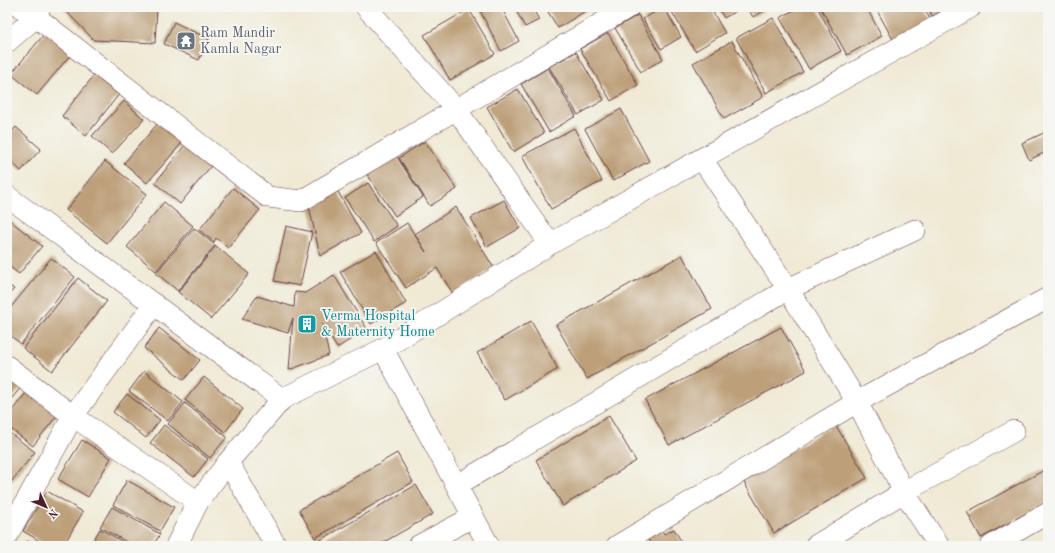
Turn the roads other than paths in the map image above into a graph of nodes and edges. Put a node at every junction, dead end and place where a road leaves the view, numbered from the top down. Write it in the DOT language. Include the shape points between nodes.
graph roads {
  1 [pos="366,7"];
  2 [pos="629,7"];
  3 [pos="971,7"];
  4 [pos="32,10"];
  5 [pos="7,42"];
  6 [pos="456,109"];
  7 [pos="702,159"];
  8 [pos="7,196"];
  9 [pos="915,230"];
  10 [pos="550,244"];
  11 [pos="788,289"];
  12 [pos="1048,298"];
  13 [pos="154,304"];
  14 [pos="383,349"];
  15 [pos="7,366"];
  16 [pos="282,399"];
  17 [pos="857,402"];
  18 [pos="73,416"];
  19 [pos="1014,431"];
  20 [pos="228,462"];
  21 [pos="457,485"];
  22 [pos="904,492"];
  23 [pos="198,502"];
  24 [pos="13,511"];
  25 [pos="1048,513"];
  26 [pos="473,517"];
  27 [pos="7,536"];
  28 [pos="176,546"];
  29 [pos="276,546"];
  30 [pos="418,546"];
  31 [pos="489,546"];
  32 [pos="617,546"];
  33 [pos="815,546"];
  34 [pos="939,546"];
  35 [pos="991,546"];
  1 -- 6 [label="street"];
  2 -- 6 [label="street"];
  3 -- 7 [label="street"];
  4 -- 5 [label="street"];
  4 -- 6 [label="street" via="268,197 301,201"];
  6 -- 10 [label="street"];
  7 -- 10 [label="street"];
  7 -- 11 [label="street"];
  8 -- 13 [label="street"];
  9 -- 11 [label="street"];
  10 -- 14 [label="street"];
  11 -- 17 [label="street"];
  11 -- 21 [label="street"];
  12 -- 17 [label="street"];
  13 -- 16 [label="street"];
  13 -- 18 [label="street"];
  14 -- 16 [label="street"];
  14 -- 21 [label="street"];
  15 -- 18 [label="street"];
  16 -- 20 [label="street"];
  17 -- 22 [label="street"];
  17 -- 32 [label="street"];
  18 -- 23 [label="street"];
  18 -- 24 [label="street"];
  19 -- 22 [label="street"];
  20 -- 23 [label="street"];
  20 -- 29 [label="street"];
  21 -- 26 [label="street"];
  22 -- 33 [label="street"];
  22 -- 34 [label="street"];
  23 -- 28 [label="street"];
  24 -- 27 [label="street"];
  25 -- 35 [label="street"];
  26 -- 30 [label="street"];
  26 -- 31 [label="street"];
}
